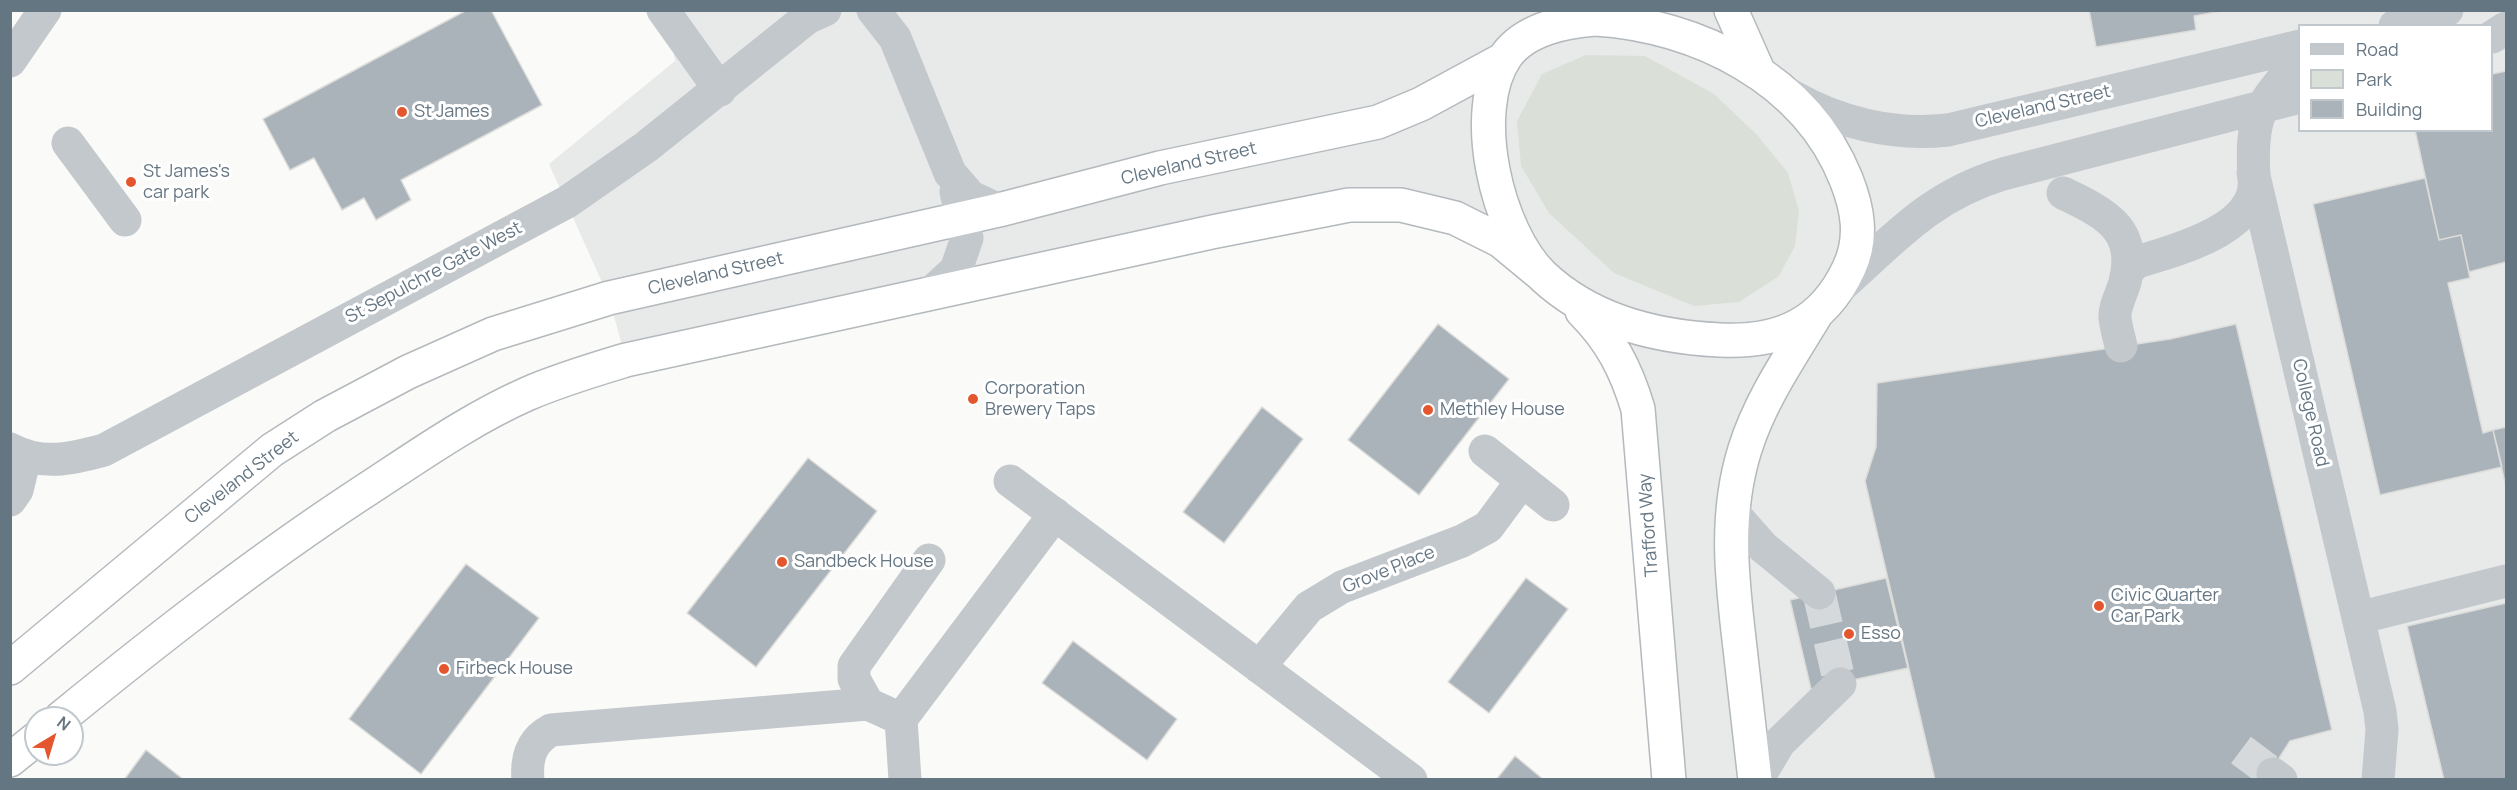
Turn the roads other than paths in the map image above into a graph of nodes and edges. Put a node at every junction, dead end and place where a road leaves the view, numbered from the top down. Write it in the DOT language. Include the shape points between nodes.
graph roads {
  1 [pos="45,10"];
  2 [pos="663,10"];
  3 [pos="825,10"];
  4 [pos="873,10"];
  5 [pos="1551,10"];
  6 [pos="1731,10"];
  7 [pos="2448,10"];
  8 [pos="2402,24"];
  9 [pos="2506,28"];
  10 [pos="2493,36"];
  11 [pos="1529,37"];
  12 [pos="2298,46"];
  13 [pos="1504,59"];
  14 [pos="2298,60"];
  15 [pos="10,61"];
  16 [pos="1759,73"];
  17 [pos="720,90"];
  18 [pos="1790,95"];
  19 [pos="2298,98"];
  20 [pos="2260,108"];
  21 [pos="2185,128"];
  22 [pos="68,143"];
  23 [pos="950,173"];
  24 [pos="2254,176"];
  25 [pos="2063,193"];
  26 [pos="999,210"];
  27 [pos="963,218"];
  28 [pos="125,220"];
  29 [pos="2127,271"];
  30 [pos="1553,284"];
  31 [pos="1839,288"];
  32 [pos="931,293"];
  33 [pos="1816,315"];
  34 [pos="2121,346"];
  35 [pos="1485,451"];
  36 [pos="18,453"];
  37 [pos="1010,480"];
  38 [pos="1522,481"];
  39 [pos="10,500"];
  40 [pos="1553,505"];
  41 [pos="1733,513"];
  42 [pos="1055,514"];
  43 [pos="928,560"];
  44 [pos="2506,581"];
  45 [pos="1819,593"];
  46 [pos="2358,618"];
  47 [pos="1259,667"];
  48 [pos="10,668"];
  49 [pos="1840,684"];
  50 [pos="868,704"];
  51 [pos="76,706"];
  52 [pos="901,719"];
  53 [pos="24,749"];
  54 [pos="10,760"];
  55 [pos="1403,777"];
  56 [pos="528,780"];
  57 [pos="905,780"];
  58 [pos="1669,780"];
  59 [pos="1756,780"];
  60 [pos="2378,780"];
  1 -- 15 [label="street"];
  2 -- 17 [label="street"];
  3 -- 17 [label="street, St Sepulchre Gate West" via="807,18"];
  4 -- 23 [label="street" via="895,38"];
  5 -- 11 [label="highway"];
  6 -- 16 [label="highway"];
  7 -- 8 [label="street"];
  9 -- 10 [label="street"];
  11 -- 13 [label="highway, Cleveland Street"];
  11 -- 16 [label="highway" via="1577,21 1618,21 1685,36"];
  12 -- 18 [label="street, Cleveland Street" via="1929,132 1875,128"];
  13 -- 26 [label="highway, Cleveland Street" via="1421,104 1378,122 1160,168"];
  13 -- 30 [label="highway" via="1492,96 1489,158 1493,179 1521,248"];
  14 -- 20 [label="street, College Road"];
  16 -- 18 [label="highway"];
  17 -- 36 [label="street, St Sepulchre Gate West" via="567,202 104,450 64,461"];
  18 -- 31 [label="highway" via="1826,140 1843,172 1859,220 1853,258"];
  19 -- 20 [label="street"];
  20 -- 21 [label="street"];
  20 -- 24 [label="street, College Road" via="2253,142"];
  21 -- 24 [label="street" via="2206,130 2235,143"];
  21 -- 31 [label="street" via="1966,186 1907,225"];
  22 -- 28 [label="street"];
  23 -- 26 [label="street" via="971,197"];
  23 -- 27 [label="street"];
  24 -- 29 [label="street" via="2247,204 2223,231 2137,262"];
  24 -- 46 [label="street, College Road"];
  25 -- 29 [label="street" via="2097,209 2120,231 2126,243"];
  26 -- 27 [label="highway, Cleveland Street"];
  27 -- 32 [label="street" via="967,238 956,270"];
  27 -- 48 [label="highway, Cleveland Street" via="609,298 493,334 408,372 325,416 272,450"];
  29 -- 34 [label="street" via="2115,316"];
  30 -- 32 [label="highway" via="1501,241 1455,218 1401,205 1368,204 1212,232"];
  30 -- 33 [label="highway" via="1627,326 1698,339 1761,339 1795,328"];
  30 -- 58 [label="highway, Trafford Way" via="1605,335 1621,359 1638,409"];
  31 -- 33 [label="highway"];
  32 -- 51 [label="highway" via="626,360 526,394 432,447 304,531 170,628"];
  33 -- 41 [label="highway" via="1752,429 1738,477"];
  35 -- 38 [label="street"];
  36 -- 39 [label="street" via="17,490"];
  37 -- 42 [label="street"];
  38 -- 40 [label="street"];
  38 -- 47 [label="street, Grove Place" via="1488,527 1462,541 1342,587 1309,607"];
  41 -- 45 [label="street" via="1763,547"];
  41 -- 59 [label="highway" via="1733,592"];
  42 -- 47 [label="street"];
  42 -- 52 [label="street"];
  43 -- 50 [label="street" via="854,666 854,679"];
  44 -- 46 [label="street"];
  46 -- 60 [label="street, College Road" via="2381,721"];
  47 -- 55 [label="street"];
  49 -- 59 [label="street" via="1779,743"];
  50 -- 52 [label="street"];
  50 -- 56 [label="street" via="550,730 539,736 530,751"];
  52 -- 57 [label="street"];
  53 -- 54 [label="highway"];
}
